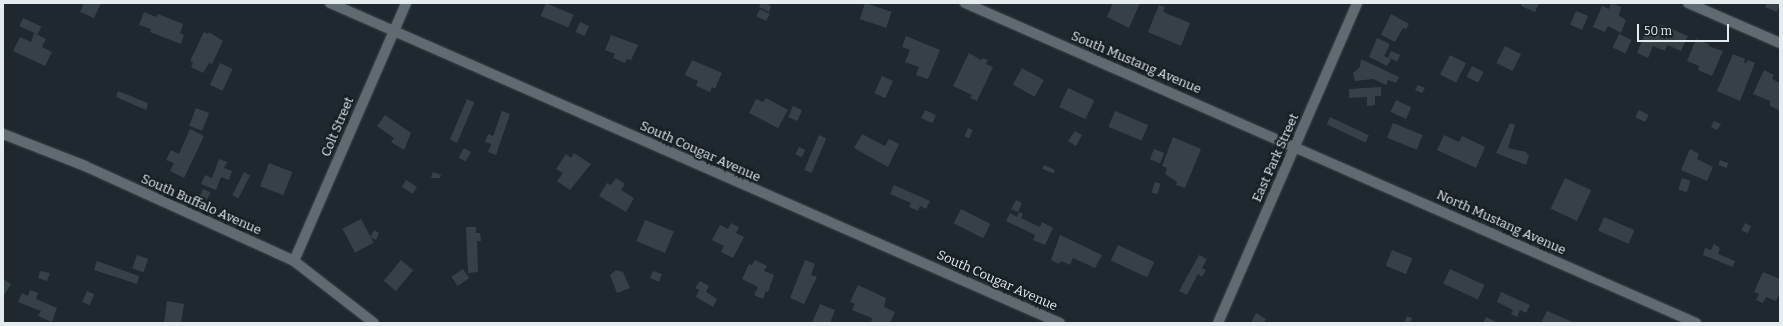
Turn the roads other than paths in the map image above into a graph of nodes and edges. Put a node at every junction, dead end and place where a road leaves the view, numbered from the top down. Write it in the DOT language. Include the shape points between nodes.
graph roads {
  1 [pos="330,3"];
  2 [pos="406,3"];
  3 [pos="965,3"];
  4 [pos="1357,3"];
  5 [pos="1688,3"];
  6 [pos="393,32"];
  7 [pos="1780,43"];
  8 [pos="3,134"];
  9 [pos="1296,146"];
  10 [pos="294,261"];
  11 [pos="374,323"];
  12 [pos="1060,323"];
  13 [pos="1218,323"];
  14 [pos="1696,323"];
  1 -- 6 [label="street, South Cougar Avenue"];
  2 -- 6 [label="street, Colt Street"];
  3 -- 9 [label="street, South Mustang Avenue"];
  4 -- 9 [label="street, East Park Street"];
  5 -- 7 [label="street"];
  6 -- 10 [label="street, Colt Street"];
  6 -- 12 [label="street, South Cougar Avenue"];
  8 -- 10 [label="street, South Buffalo Avenue" via="85,166"];
  9 -- 13 [label="street, East Park Street"];
  9 -- 14 [label="street, North Mustang Avenue"];
  10 -- 11 [label="street, South Buffalo Avenue"];
}
